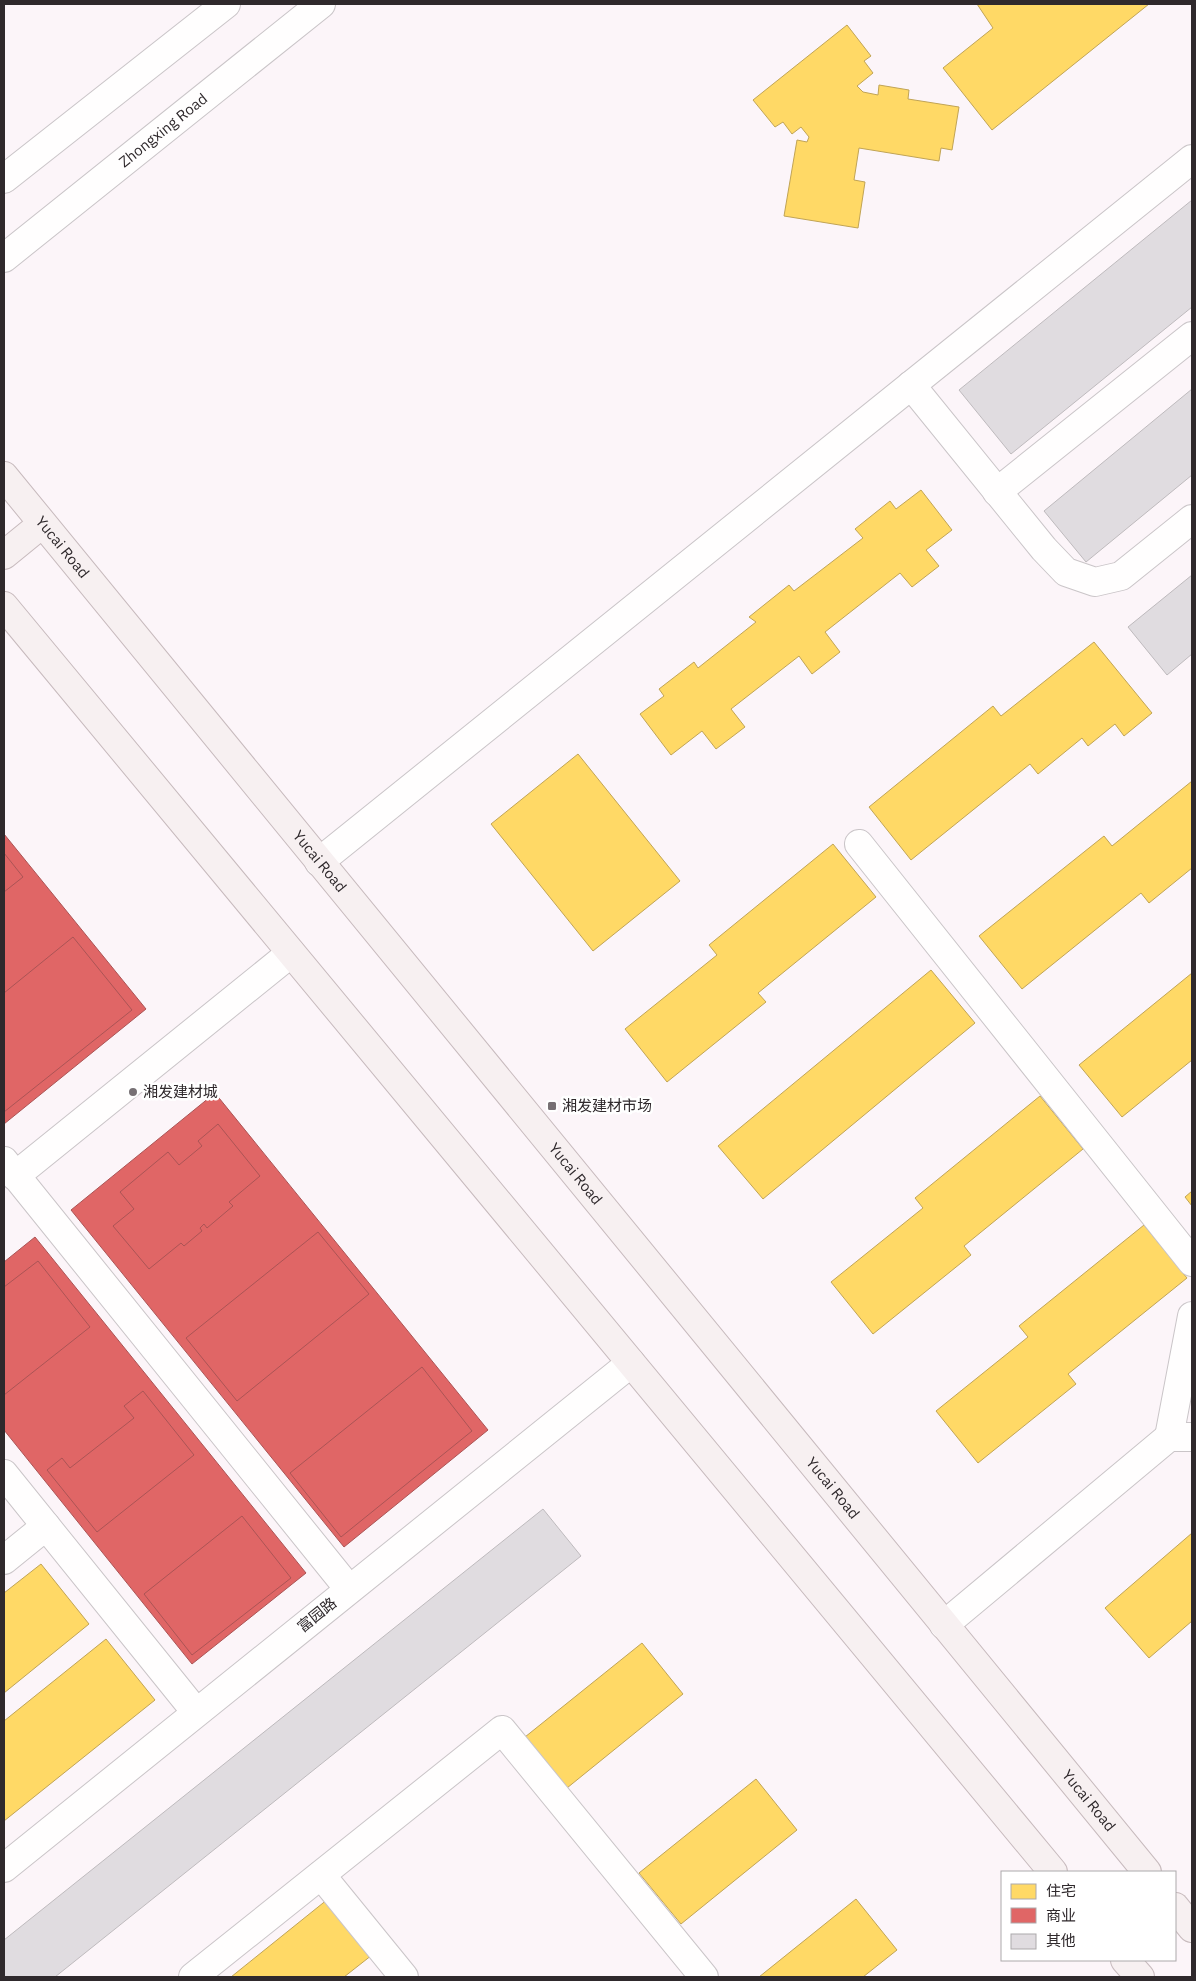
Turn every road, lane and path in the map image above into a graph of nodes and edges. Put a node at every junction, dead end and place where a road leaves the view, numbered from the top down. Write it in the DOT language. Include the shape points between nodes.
graph roads {
  1 [pos="226,4"];
  2 [pos="322,4"];
  3 [pos="1192,158"];
  4 [pos="4,179"];
  5 [pos="4,258"];
  6 [pos="1192,336"];
  7 [pos="911,385"];
  8 [pos="4,476"];
  9 [pos="998,492"];
  10 [pos="1192,519"];
  11 [pos="42,524"];
  12 [pos="4,555"];
  13 [pos="4,606"];
  14 [pos="859,844"];
  15 [pos="319,862"];
  16 [pos="291,953"];
  17 [pos="10,1169"];
  18 [pos="1192,1262"];
  19 [pos="1192,1316"];
  20 [pos="631,1363"];
  21 [pos="1181,1437"];
  22 [pos="4,1474"];
  23 [pos="46,1526"];
  24 [pos="4,1560"];
  25 [pos="349,1590"];
  26 [pos="944,1625"];
  27 [pos="196,1712"];
  28 [pos="4,1868"];
  29 [pos="1052,1871"];
  30 [pos="1146,1871"];
  31 [pos="321,1875"];
  32 [pos="1176,1907"];
  33 [pos="1192,1928"];
  34 [pos="1126,1961"];
  35 [pos="394,1974"];
  36 [pos="192,1977"];
  37 [pos="704,1977"];
  38 [pos="1140,1977"];
  1 -- 4 [label="street"];
  2 -- 5 [label="street, Zhongxing Road"];
  3 -- 7 [label="street"];
  6 -- 9 [label="street"];
  7 -- 9 [label="street"];
  7 -- 15 [label="street"];
  8 -- 11 [label="main road, Yucai Road"];
  9 -- 10 [label="street" via="1066,572 1095,582 1121,576"];
  11 -- 12 [label="main road"];
  11 -- 15 [label="main road, Yucai Road"];
  13 -- 16 [label="main road"];
  14 -- 18 [label="street"];
  15 -- 26 [label="main road, Yucai Road"];
  16 -- 17 [label="street"];
  16 -- 20 [label="main road"];
  17 -- 25 [label="street"];
  19 -- 21 [label="street"];
  20 -- 25 [label="street, 富园路"];
  20 -- 29 [label="main road"];
  21 -- 26 [label="street"];
  22 -- 23 [label="street"];
  23 -- 24 [label="street"];
  23 -- 27 [label="street"];
  25 -- 27 [label="street, 富园路"];
  26 -- 30 [label="main road, Yucai Road"];
  27 -- 28 [label="street, 富园路"];
  31 -- 35 [label="street"];
  31 -- 36 [label="street"];
  31 -- 37 [label="street" via="502,1730"];
  32 -- 33 [label="main road"];
  34 -- 38 [label="main road"];
}
